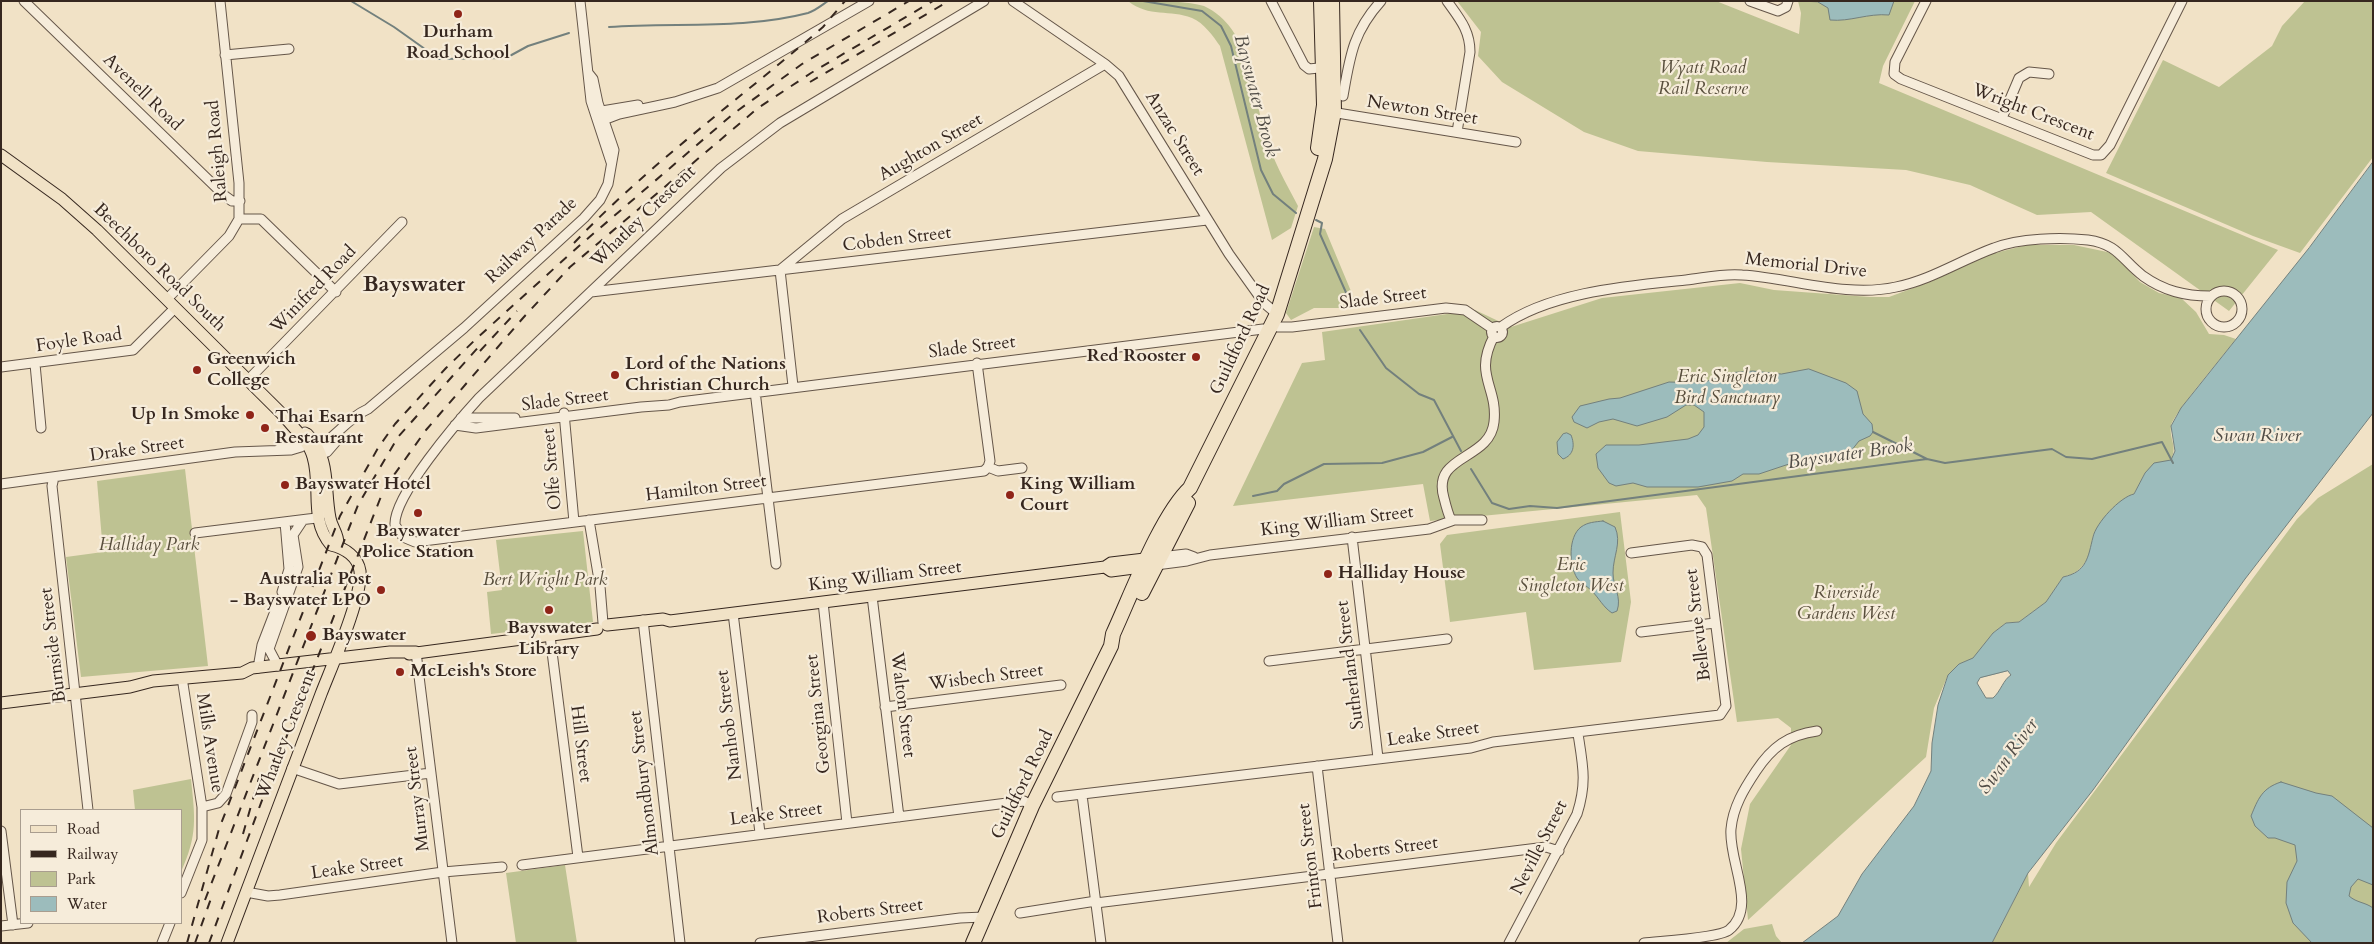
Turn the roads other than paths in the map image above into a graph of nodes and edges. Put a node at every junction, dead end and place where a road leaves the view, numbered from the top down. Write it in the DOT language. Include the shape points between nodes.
graph roads {
  1 [pos="24,1"];
  2 [pos="220,1"];
  3 [pos="580,1"];
  4 [pos="869,1"];
  5 [pos="984,1"];
  6 [pos="1013,1"];
  7 [pos="1271,1"];
  8 [pos="1321,1"];
  9 [pos="1332,1"];
  10 [pos="1381,1"];
  11 [pos="1447,1"];
  12 [pos="1750,1"];
  13 [pos="1788,1"];
  14 [pos="1926,1"];
  15 [pos="2182,1"];
  16 [pos="289,48"];
  17 [pos="225,56"];
  18 [pos="1105,64"];
  19 [pos="1329,67"];
  20 [pos="2048,74"];
  21 [pos="1343,96"];
  22 [pos="647,107"];
  23 [pos="597,111"];
  24 [pos="1328,112"];
  25 [pos="2002,118"];
  26 [pos="601,121"];
  27 [pos="1457,132"];
  28 [pos="1516,142"];
  29 [pos="1,155"];
  30 [pos="240,200"];
  31 [pos="239,219"];
  32 [pos="1207,220"];
  33 [pos="402,222"];
  34 [pos="780,270"];
  35 [pos="336,292"];
  36 [pos="591,292"];
  37 [pos="2210,296"];
  38 [pos="171,304"];
  39 [pos="1273,323"];
  40 [pos="1496,331"];
  41 [pos="35,364"];
  42 [pos="977,364"];
  43 [pos="1,367"];
  44 [pos="248,380"];
  45 [pos="793,386"];
  46 [pos="755,391"];
  47 [pos="564,416"];
  48 [pos="458,422"];
  49 [pos="41,428"];
  50 [pos="311,445"];
  51 [pos="988,467"];
  52 [pos="1022,468"];
  53 [pos="54,477"];
  54 [pos="1,484"];
  55 [pos="770,497"];
  56 [pos="323,517"];
  57 [pos="303,520"];
  58 [pos="589,520"];
  59 [pos="1452,520"];
  60 [pos="1482,520"];
  61 [pos="285,522"];
  62 [pos="574,522"];
  63 [pos="397,528"];
  64 [pos="195,533"];
  65 [pos="1352,538"];
  66 [pos="1631,553"];
  67 [pos="1152,562"];
  68 [pos="776,564"];
  69 [pos="1105,568"];
  70 [pos="1120,570"];
  71 [pos="872,596"];
  72 [pos="1129,599"];
  73 [pos="823,602"];
  74 [pos="733,613"];
  75 [pos="1715,622"];
  76 [pos="643,624"];
  77 [pos="603,627"];
  78 [pos="1641,632"];
  79 [pos="550,636"];
  80 [pos="1447,639"];
  81 [pos="1112,646"];
  82 [pos="1366,649"];
  83 [pos="416,652"];
  84 [pos="1269,661"];
  85 [pos="334,662"];
  86 [pos="278,666"];
  87 [pos="258,668"];
  88 [pos="242,673"];
  89 [pos="208,677"];
  90 [pos="183,684"];
  91 [pos="1061,685"];
  92 [pos="130,687"];
  93 [pos="76,694"];
  94 [pos="1,703"];
  95 [pos="885,706"];
  96 [pos="1723,712"];
  97 [pos="252,714"];
  98 [pos="1817,731"];
  99 [pos="1578,734"];
  100 [pos="1378,758"];
  101 [pos="1316,766"];
  102 [pos="292,768"];
  103 [pos="431,773"];
  104 [pos="1082,795"];
  105 [pos="1057,797"];
  106 [pos="1032,806"];
  107 [pos="202,807"];
  108 [pos="88,809"];
  109 [pos="899,817"];
  110 [pos="847,823"];
  111 [pos="1,831"];
  112 [pos="760,833"];
  113 [pos="668,846"];
  114 [pos="1559,851"];
  115 [pos="578,856"];
  116 [pos="522,864"];
  117 [pos="502,867"];
  118 [pos="443,872"];
  119 [pos="1330,873"];
  120 [pos="182,891"];
  121 [pos="246,892"];
  122 [pos="1096,902"];
  123 [pos="1020,913"];
  124 [pos="984,917"];
  125 [pos="13,924"];
  126 [pos="20,924"];
  127 [pos="170,924"];
  128 [pos="1,926"];
  129 [pos="162,943"];
  130 [pos="227,943"];
  131 [pos="452,943"];
  132 [pos="680,943"];
  133 [pos="760,943"];
  134 [pos="973,943"];
  135 [pos="1101,943"];
  136 [pos="1338,943"];
  137 [pos="1509,943"];
  138 [pos="1644,943"];
  1 -- 30 [label="street, Avenell Road" via="225,196 232,201"];
  2 -- 17 [label="street, Raleigh Road"];
  3 -- 23 [label="street, Railway Parade"];
  4 -- 22 [label="street" via="718,88"];
  5 -- 36 [label="street, Whatley Crescent" via="780,123 721,168"];
  6 -- 18 [label="street, Anzac Street"];
  7 -- 19 [label="street" via="1304,65 1309,68"];
  8 -- 19 [label="highway, Guildford Road"];
  9 -- 19 [label="highway, Guildford Road"];
  10 -- 21 [label="street" via="1357,34"];
  11 -- 27 [label="street" via="1467,29 1470,40"];
  12 -- 13 [label="street" via="1778,11 1786,7"];
  14 -- 25 [label="street, Wright Crescent" via="1895,62 1894,74"];
  15 -- 25 [label="street, Wright Crescent" via="2110,145 2101,155 2092,155"];
  16 -- 17 [label="street"];
  17 -- 30 [label="street, Raleigh Road"];
  18 -- 32 [label="street, Anzac Street" via="1118,76"];
  18 -- 34 [label="street, Aughton Street" via="842,218"];
  19 -- 24 [label="highway, Guildford Road"];
  20 -- 25 [label="street" via="2029,72 2019,78"];
  22 -- 23 [label="street" via="638,105"];
  22 -- 26 [label="street"];
  23 -- 26 [label="street, Railway Parade"];
  24 -- 27 [label="street, Newton Street"];
  24 -- 39 [label="highway, Guildford Road" via="1325,158"];
  26 -- 50 [label="street, Railway Parade" via="612,165 605,192 584,218 365,416"];
  27 -- 28 [label="street, Newton Street"];
  29 -- 38 [label="main road, Beechboro Road South" via="70,206"];
  30 -- 31 [label="street, Raleigh Road"];
  31 -- 35 [label="street" via="261,219"];
  31 -- 38 [label="street, Raleigh Road" via="229,236"];
  32 -- 34 [label="street, Cobden Street"];
  32 -- 39 [label="street, Anzac Street" via="1264,303"];
  33 -- 35 [label="street, Winifred Road"];
  34 -- 36 [label="street, Cobden Street"];
  34 -- 45 [label="street"];
  35 -- 44 [label="street, Winifred Road"];
  36 -- 48 [label="street, Whatley Crescent"];
  37 -- 37 [label="street" via="2225,290 2235,293 2242,304 2238,321 2227,328 2211,322 2205,307"];
  37 -- 40 [label="street, Memorial Drive" via="2166,290 2142,275 2116,248 2088,240 2026,240 1995,248 1937,274 1895,288 1852,290 1741,274 1699,278 1591,293 1531,311"];
  38 -- 41 [label="street, Foyle Road" via="133,350"];
  38 -- 44 [label="main road, Beechboro Road South"];
  39 -- 40 [label="street, Slade Street" via="1278,327 1292,327 1446,308 1465,310"];
  39 -- 42 [label="street, Slade Street" via="1263,329"];
  39 -- 67 [label="highway, Guildford Road" via="1190,488 1181,496"];
  40 -- 59 [label="street" via="1484,364 1494,422 1492,432 1483,446 1453,464 1443,477 1442,491"];
  41 -- 43 [label="street, Foyle Road"];
  41 -- 49 [label="street"];
  42 -- 45 [label="street, Slade Street"];
  42 -- 51 [label="street" via="990,461"];
  44 -- 50 [label="main road, Beechboro Road South"];
  45 -- 46 [label="street, Slade Street"];
  46 -- 47 [label="street, Slade Street"];
  46 -- 55 [label="street"];
  47 -- 48 [label="street, Slade Street"];
  47 -- 62 [label="street, Olfe Street"];
  48 -- 63 [label="street, Whatley Crescent" via="424,467 398,510"];
  50 -- 53 [label="street, Drake Street"];
  50 -- 56 [label="main road"];
  50 -- 56 [label="main road" via="328,488"];
  51 -- 52 [label="street, Hamilton Street" via="998,470"];
  51 -- 55 [label="street, Hamilton Street" via="984,471"];
  53 -- 54 [label="street, Drake Street"];
  53 -- 93 [label="street, Burnside Street" via="52,486"];
  55 -- 58 [label="street, Hamilton Street"];
  55 -- 68 [label="street"];
  56 -- 57 [label="street"];
  56 -- 85 [label="main road, Whatley Crescent" via="324,537 331,545 354,557 360,578"];
  57 -- 61 [label="street"];
  57 -- 86 [label="street" via="293,535 298,566 296,574 269,649"];
  58 -- 62 [label="street, Hamilton Street"];
  58 -- 77 [label="street, Olfe Street"];
  59 -- 60 [label="street, King William Street"];
  59 -- 65 [label="street, King William Street" via="1429,529"];
  61 -- 64 [label="street"];
  61 -- 87 [label="street" via="288,576 262,645"];
  62 -- 63 [label="street, Hamilton Street" via="415,542 403,537"];
  65 -- 67 [label="street, King William Street" via="1194,557 1186,554"];
  65 -- 82 [label="street, Sutherland Street"];
  66 -- 75 [label="street, Bellevue Street" via="1692,545 1702,547 1707,555"];
  67 -- 69 [label="main road, King William Street" via="1111,563"];
  67 -- 70 [label="main road, King William Street"];
  67 -- 72 [label="highway, Guildford Road"];
  67 -- 81 [label="highway, Guildford Road" via="1120,637"];
  69 -- 70 [label="main road, King William Street"];
  69 -- 71 [label="main road, King William Street"];
  70 -- 72 [label="main road" via="1130,578"];
  71 -- 73 [label="main road, King William Street"];
  71 -- 95 [label="street, Walton Street"];
  72 -- 81 [label="highway, Guildford Road" via="1113,634"];
  73 -- 74 [label="main road, King William Street"];
  73 -- 110 [label="street, Georgina Street"];
  74 -- 76 [label="main road, King William Street" via="670,621 662,619"];
  74 -- 112 [label="street, Nanhob Street"];
  75 -- 78 [label="street"];
  75 -- 96 [label="street, Bellevue Street" via="1726,706"];
  76 -- 77 [label="main road, King William Street"];
  76 -- 113 [label="street, Almondbury Street"];
  77 -- 79 [label="main road, King William Street"];
  79 -- 83 [label="main road, King William Street"];
  79 -- 115 [label="street, Hill Street"];
  80 -- 82 [label="street"];
  81 -- 106 [label="highway, Guildford Road"];
  82 -- 84 [label="street"];
  82 -- 100 [label="street, Sutherland Street"];
  83 -- 85 [label="main road, King William Street" via="350,663"];
  83 -- 85 [label="main road, King William Street" via="404,650"];
  83 -- 103 [label="street, Murray Street"];
  85 -- 86 [label="main road"];
  85 -- 88 [label="main road" via="248,675"];
  85 -- 102 [label="main road, Whatley Crescent"];
  86 -- 87 [label="main road"];
  87 -- 88 [label="main road"];
  88 -- 89 [label="main road"];
  89 -- 90 [label="main road"];
  89 -- 92 [label="main road" via="153,681"];
  90 -- 92 [label="main road"];
  90 -- 107 [label="street, Mills Avenue"];
  91 -- 95 [label="street, Wisbech Street"];
  92 -- 93 [label="main road"];
  93 -- 94 [label="main road"];
  93 -- 108 [label="street, Burnside Street"];
  95 -- 109 [label="street, Walton Street"];
  96 -- 99 [label="street, Leake Street" via="1716,716"];
  97 -- 107 [label="street" via="226,794 218,803"];
  98 -- 138 [label="street" via="1789,737 1778,744 1759,766 1734,811 1731,829 1733,860 1743,900 1742,914 1735,923 1722,934"];
  99 -- 100 [label="street, Leake Street"];
  99 -- 114 [label="street, Neville Street" via="1584,793"];
  100 -- 101 [label="street, Leake Street"];
  101 -- 104 [label="street, Leake Street"];
  101 -- 119 [label="street, Frinton Street"];
  102 -- 103 [label="street" via="339,784"];
  102 -- 121 [label="main road, Whatley Crescent"];
  103 -- 118 [label="street, Murray Street"];
  104 -- 105 [label="street, Leake Street"];
  104 -- 122 [label="street"];
  106 -- 109 [label="street, Leake Street" via="1024,801"];
  106 -- 124 [label="highway, Guildford Road"];
  107 -- 120 [label="street" via="202,840"];
  109 -- 110 [label="street, Leake Street"];
  110 -- 112 [label="street, Leake Street"];
  111 -- 125 [label="street"];
  112 -- 113 [label="street, Leake Street"];
  113 -- 115 [label="street, Leake Street"];
  113 -- 132 [label="street, Almondbury Street"];
  114 -- 119 [label="street, Roberts Street" via="1546,847"];
  114 -- 137 [label="street, Neville Street"];
  115 -- 116 [label="street, Leake Street"];
  117 -- 118 [label="street, Leake Street"];
  118 -- 121 [label="street, Leake Street" via="280,895"];
  118 -- 131 [label="street, Murray Street"];
  119 -- 122 [label="street, Roberts Street"];
  119 -- 136 [label="street, Frinton Street"];
  121 -- 130 [label="main road, Whatley Crescent"];
  122 -- 123 [label="street, Roberts Street"];
  122 -- 135 [label="street"];
  124 -- 133 [label="street, Roberts Street"];
  124 -- 134 [label="highway, Guildford Road"];
  125 -- 126 [label="street"];
  125 -- 128 [label="street"];
  127 -- 129 [label="street"];
}
